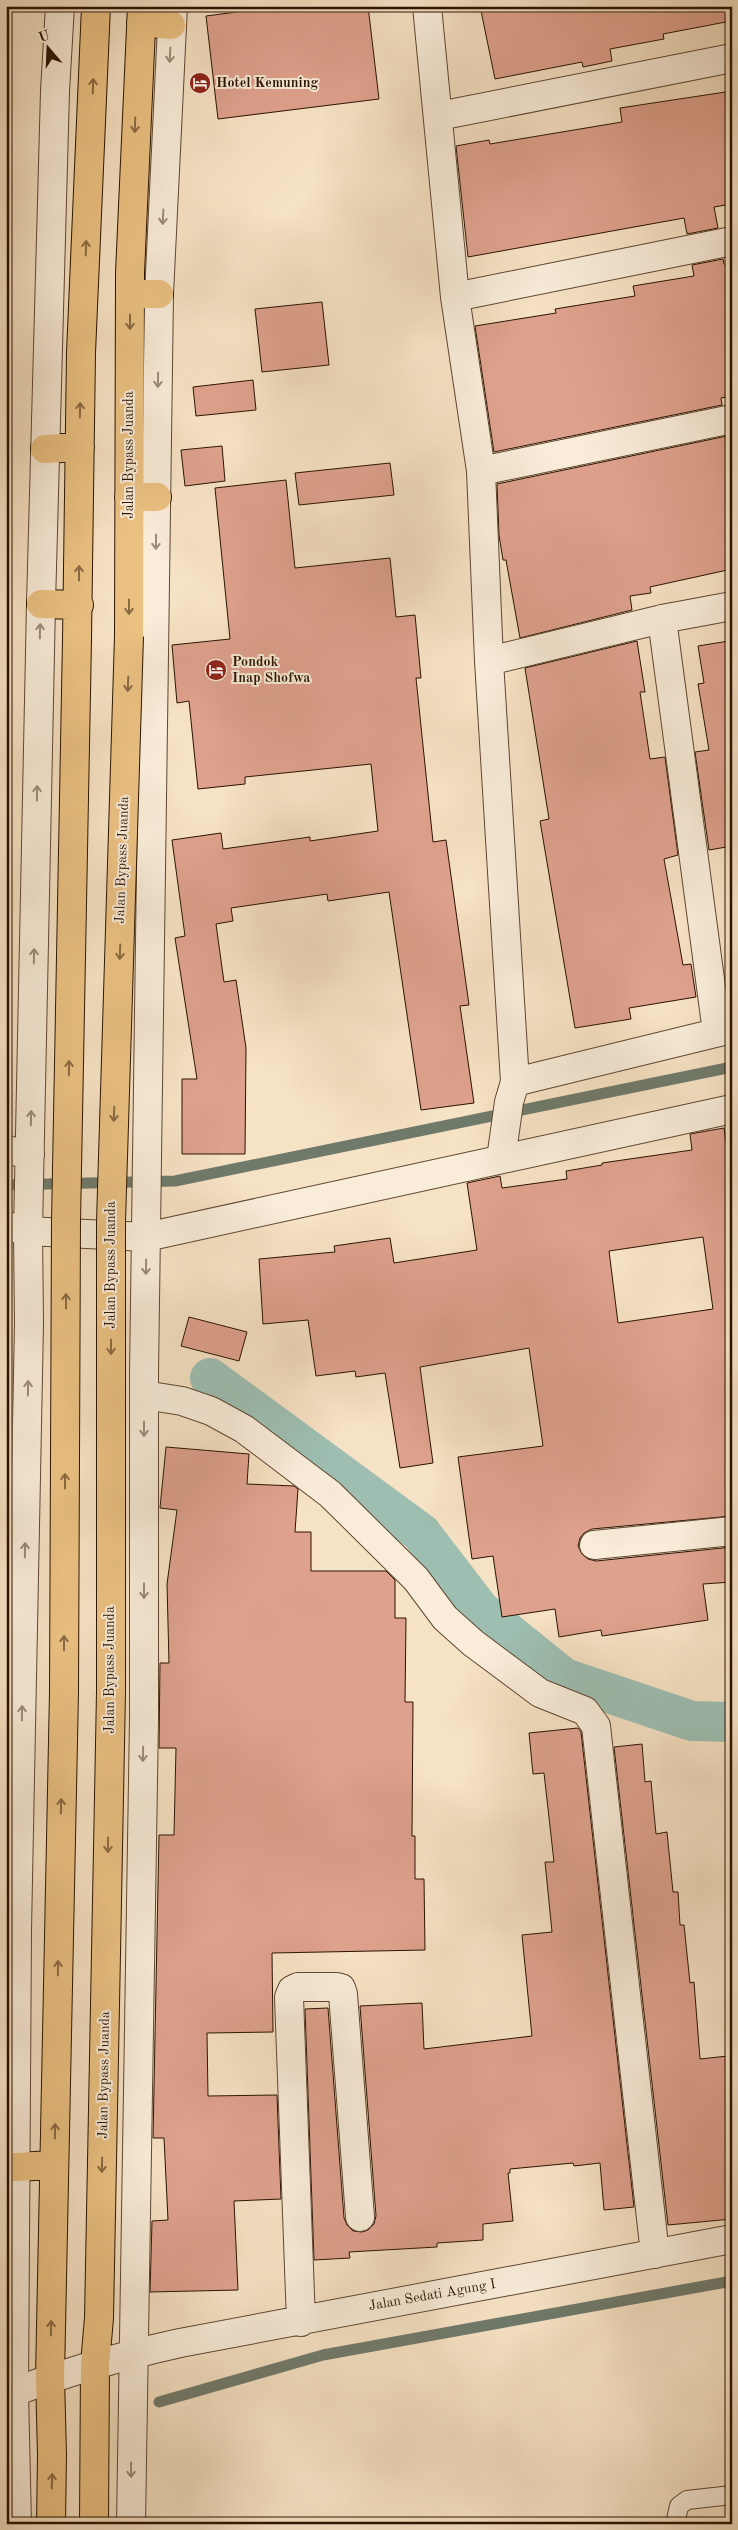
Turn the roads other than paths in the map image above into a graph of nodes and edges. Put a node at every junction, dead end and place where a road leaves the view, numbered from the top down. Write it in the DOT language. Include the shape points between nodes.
graph roads {
  1 [pos="60,6"];
  2 [pos="96,6"];
  3 [pos="427,6"];
  4 [pos="141,14"];
  5 [pos="172,16"];
  6 [pos="732,58"];
  7 [pos="438,116"];
  8 [pos="732,241"];
  9 [pos="130,294"];
  10 [pos="159,294"];
  11 [pos="455,297"];
  12 [pos="732,419"];
  13 [pos="80,447"];
  14 [pos="45,449"];
  15 [pos="480,471"];
  16 [pos="157,497"];
  17 [pos="129,498"];
  18 [pos="41,604"];
  19 [pos="79,605"];
  20 [pos="732,606"];
  21 [pos="662,619"];
  22 [pos="489,661"];
  23 [pos="724,1030"];
  24 [pos="512,1092"];
  25 [pos="732,1109"];
  26 [pos="503,1147"];
  27 [pos="22,1157"];
  28 [pos="17,1229"];
  29 [pos="146,1237"];
  30 [pos="144,1395"];
  31 [pos="732,1531"];
  32 [pos="594,1545"];
  33 [pos="14,1752"];
  34 [pos="54,2165"];
  35 [pos="15,2167"];
  36 [pos="360,2217"];
  37 [pos="732,2240"];
  38 [pos="655,2254"];
  39 [pos="301,2322"];
  40 [pos="132,2361"];
  41 [pos="95,2370"];
  42 [pos="51,2383"];
  43 [pos="11,2395"];
  44 [pos="732,2495"];
  45 [pos="17,2524"];
  46 [pos="50,2524"];
  47 [pos="94,2524"];
  48 [pos="131,2524"];
  49 [pos="675,2524"];
  1 -- 14 [label="street"];
  13 -- 2 [label="highway, one-way"];
  3 -- 7 [label="street"];
  4 -- 5 [label="highway"];
  4 -- 9 [label="highway, Jalan Bypass Juanda, one-way"];
  5 -- 10 [label="street, one-way"];
  6 -- 7 [label="street"];
  7 -- 11 [label="street"];
  8 -- 11 [label="street"];
  9 -- 10 [label="highway"];
  9 -- 17 [label="highway, Jalan Bypass Juanda, one-way"];
  10 -- 16 [label="street, one-way"];
  11 -- 15 [label="street"];
  12 -- 15 [label="street"];
  13 -- 14 [label="highway"];
  19 -- 13 [label="highway, one-way"];
  14 -- 18 [label="street"];
  15 -- 22 [label="street"];
  16 -- 17 [label="highway"];
  16 -- 29 [label="street, one-way"];
  17 -- 41 [label="highway, Jalan Bypass Juanda, one-way, bridge" via="129,636 111,1222 111,1692 99,2318"];
  18 -- 19 [label="highway"];
  27 -- 18 [label="street, one-way"];
  34 -- 19 [label="highway, one-way, bridge" via="64,1692 66,1222"];
  20 -- 21 [label="street"];
  21 -- 22 [label="street"];
  21 -- 23 [label="street"];
  22 -- 24 [label="street"];
  23 -- 24 [label="street"];
  24 -- 26 [label="street"];
  25 -- 26 [label="street"];
  26 -- 29 [label="street"];
  27 -- 28 [label="street" via="29,1203"];
  28 -- 29 [label="street"];
  33 -- 28 [label="street, one-way" via="29,1324"];
  29 -- 30 [label="street, one-way"];
  30 -- 38 [label="street" via="182,1401 244,1429 330,1494 416,1579 446,1618 473,1643 540,1693 585,1711 596,1726"];
  30 -- 40 [label="street, one-way" via="144,1719"];
  31 -- 32 [label="street"];
  33 -- 35 [label="street"];
  34 -- 35 [label="highway"];
  42 -- 34 [label="highway, one-way"];
  35 -- 43 [label="street"];
  36 -- 39 [label="street" via="344,1994 341,1988 336,1987 298,1987 292,1990 290,1997"];
  37 -- 38 [label="street, Jalan Sedati Agung I"];
  38 -- 39 [label="street, Jalan Sedati Agung I"];
  39 -- 40 [label="street, Jalan Sedati Agung I"];
  40 -- 41 [label="street, Jalan Sedati Agung I"];
  40 -- 48 [label="street, one-way"];
  41 -- 42 [label="street, Jalan Sedati Agung I"];
  41 -- 47 [label="highway, Jalan Bypass Juanda"];
  42 -- 43 [label="street, Jalan Sedati Agung I"];
  46 -- 42 [label="highway, one-way"];
  43 -- 45 [label="street" via="17,2450"];
  44 -- 49 [label="lane" via="687,2500 679,2506"];
}
